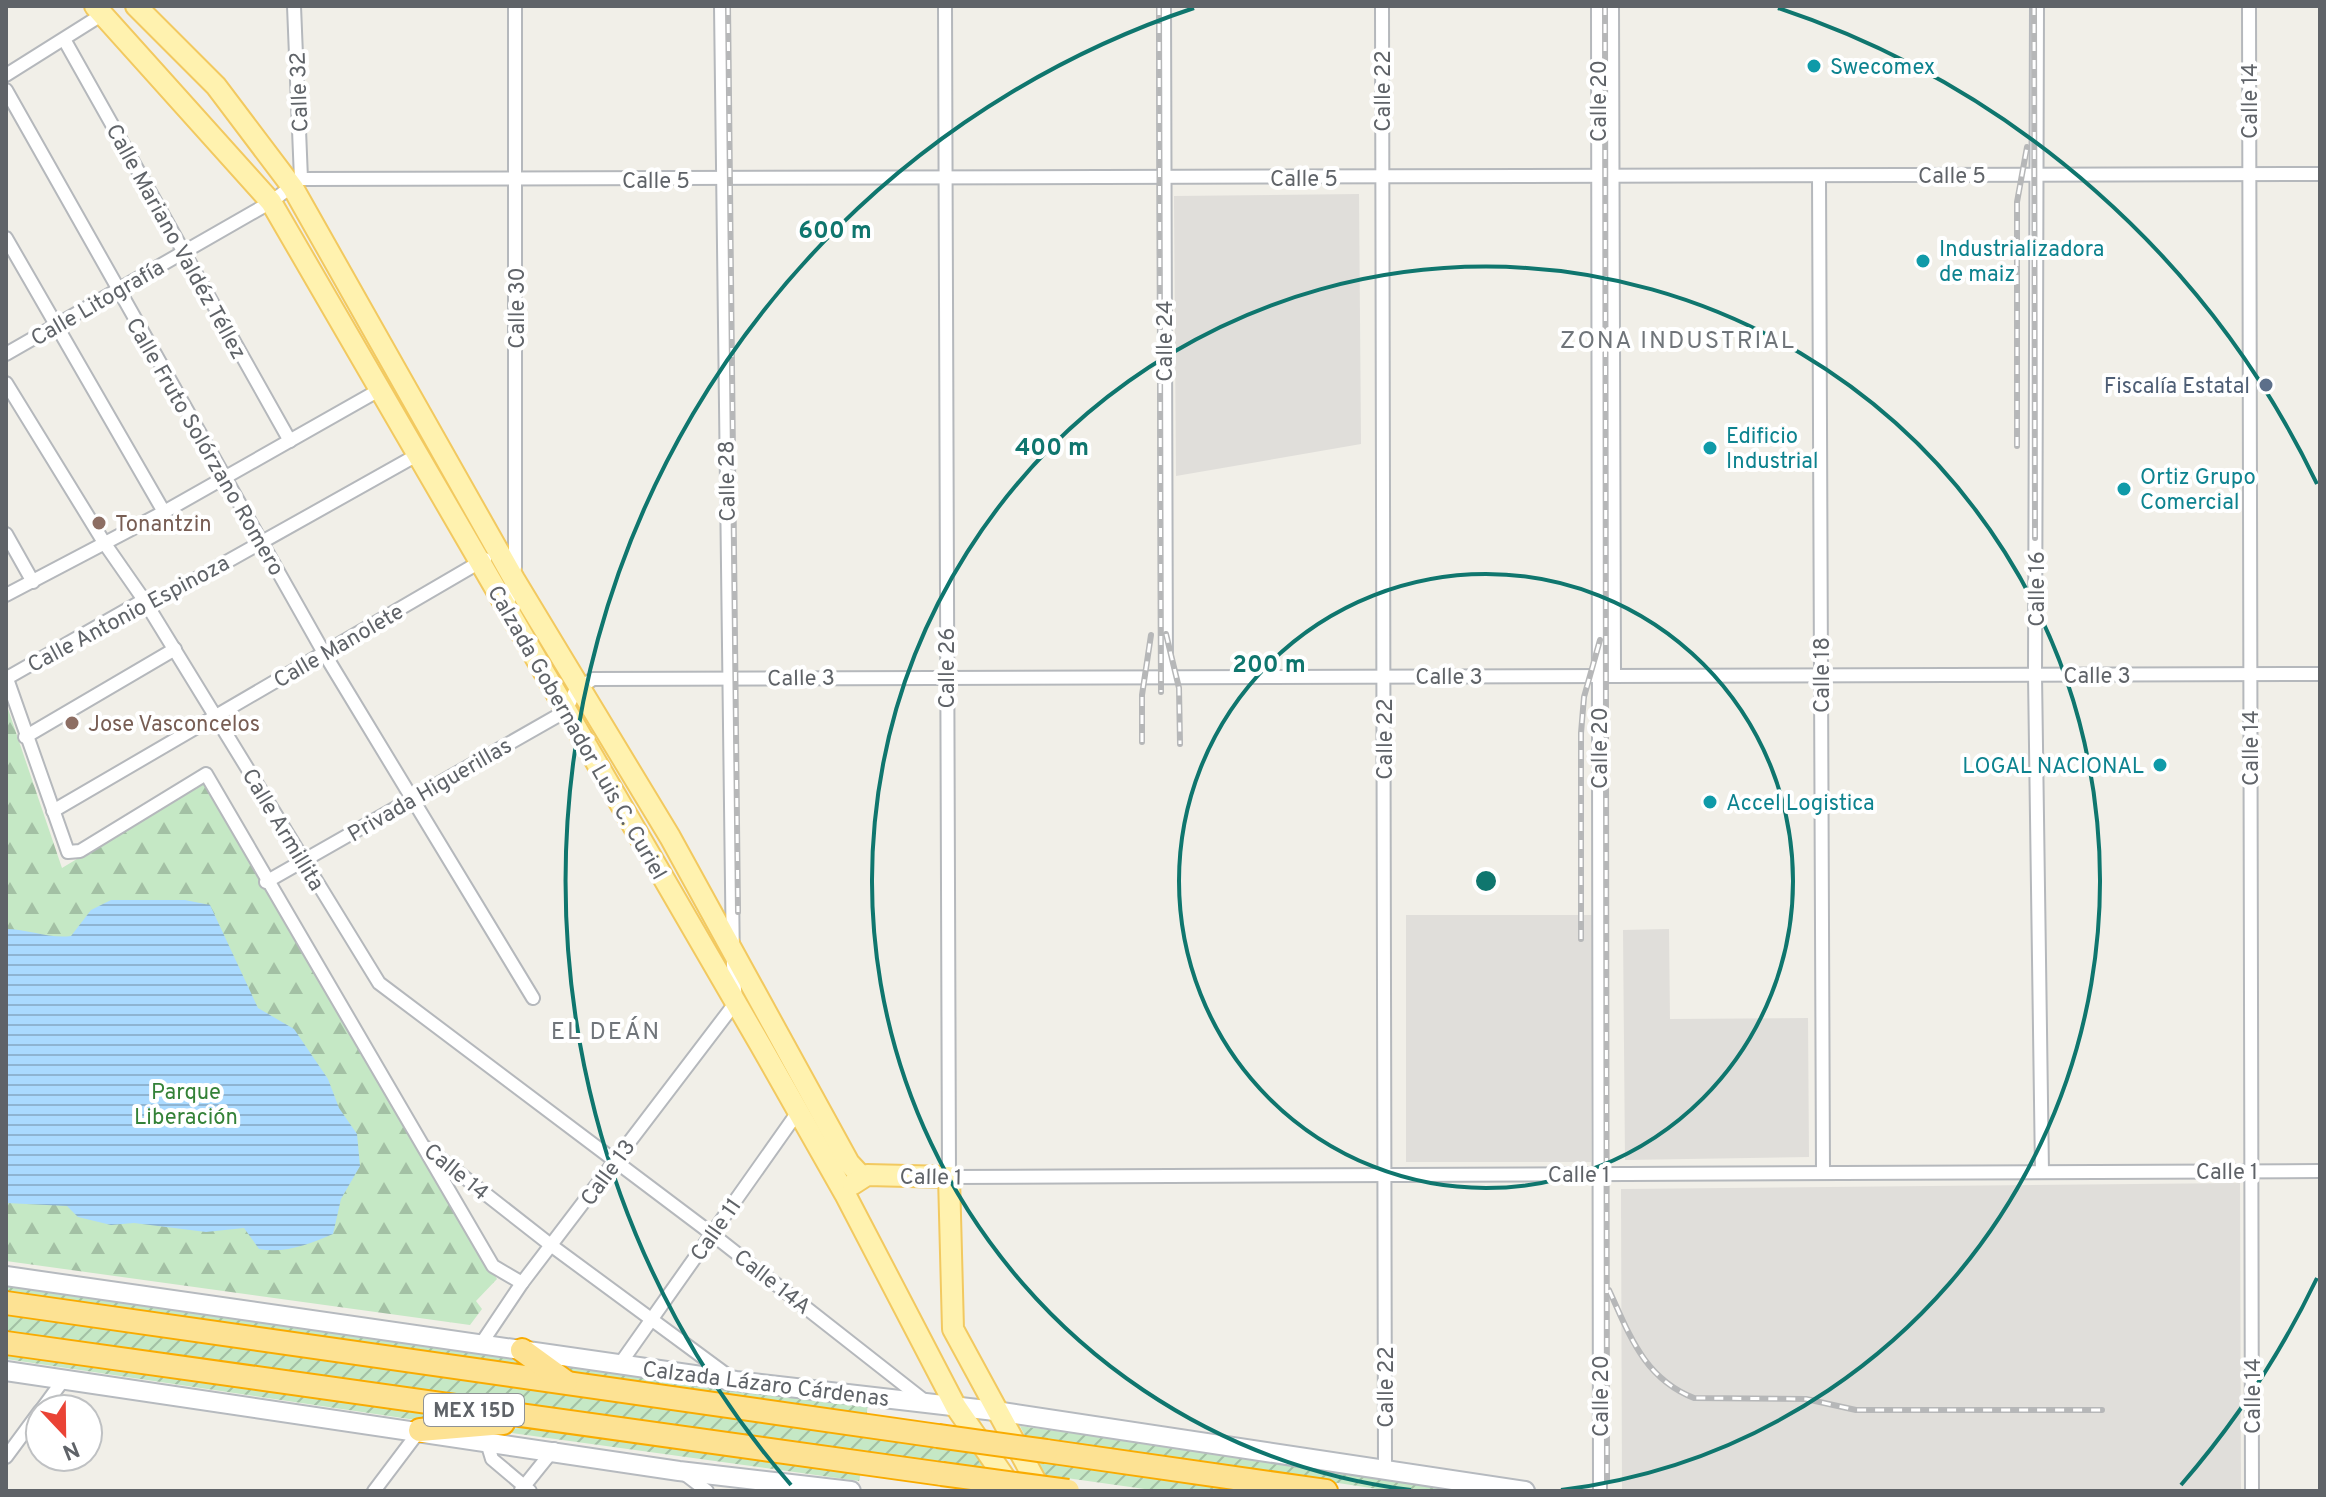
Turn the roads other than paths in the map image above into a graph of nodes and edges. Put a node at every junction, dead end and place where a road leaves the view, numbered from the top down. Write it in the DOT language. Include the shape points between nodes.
graph roads {
  1 [pos="136,6"];
  2 [pos="294,6"];
  3 [pos="515,6"];
  4 [pos="721,6"];
  5 [pos="945,6"];
  6 [pos="1164,6"];
  7 [pos="1382,6"];
  8 [pos="1598,6"];
  9 [pos="1612,6"];
  10 [pos="2037,6"];
  11 [pos="2249,6"];
  12 [pos="99,10"];
  13 [pos="65,41"];
  14 [pos="6,75"];
  15 [pos="6,90"];
  16 [pos="2249,174"];
  17 [pos="2320,174"];
  18 [pos="2039,175"];
  19 [pos="1819,176"];
  20 [pos="1382,177"];
  21 [pos="1598,177"];
  22 [pos="1613,177"];
  23 [pos="1163,178"];
  24 [pos="944,179"];
  25 [pos="722,180"];
  26 [pos="517,181"];
  27 [pos="297,183"];
  28 [pos="271,202"];
  29 [pos="6,238"];
  30 [pos="183,252"];
  31 [pos="118,290"];
  32 [pos="56,325"];
  33 [pos="6,354"];
  34 [pos="6,383"];
  35 [pos="381,389"];
  36 [pos="290,441"];
  37 [pos="417,455"];
  38 [pos="224,477"];
  39 [pos="164,512"];
  40 [pos="6,534"];
  41 [pos="261,541"];
  42 [pos="105,544"];
  43 [pos="489,557"];
  44 [pos="514,579"];
  45 [pos="33,582"];
  46 [pos="6,595"];
  47 [pos="144,600"];
  48 [pos="507,610"];
  49 [pos="175,649"];
  50 [pos="324,653"];
  51 [pos="2250,674"];
  52 [pos="2320,674"];
  53 [pos="946,675"];
  54 [pos="1821,675"];
  55 [pos="2035,675"];
  56 [pos="1166,676"];
  57 [pos="1599,676"];
  58 [pos="1614,676"];
  59 [pos="7,677"];
  60 [pos="729,677"];
  61 [pos="1384,677"];
  62 [pos="580,685"];
  63 [pos="566,711"];
  64 [pos="216,716"];
  65 [pos="25,737"];
  66 [pos="412,799"];
  67 [pos="53,811"];
  68 [pos="303,862"];
  69 [pos="266,882"];
  70 [pos="733,955"];
  71 [pos="533,998"];
  72 [pos="736,1002"];
  73 [pos="811,1093"];
  74 [pos="798,1111"];
  75 [pos="421,1143"];
  76 [pos="616,1160"];
  77 [pos="2252,1170"];
  78 [pos="2320,1171"];
  79 [pos="2042,1172"];
  80 [pos="1823,1173"];
  81 [pos="1387,1174"];
  82 [pos="1601,1174"];
  83 [pos="862,1177"];
  84 [pos="949,1177"];
  85 [pos="845,1194"];
  86 [pos="712,1234"];
  87 [pos="552,1246"];
  88 [pos="6,1276"];
  89 [pos="522,1283"];
  90 [pos="6,1303"];
  91 [pos="652,1319"];
  92 [pos="6,1343"];
  93 [pos="481,1344"];
  94 [pos="522,1350"];
  95 [pos="620,1364"];
  96 [pos="6,1371"];
  97 [pos="64,1379"];
  98 [pos="736,1381"];
  99 [pos="567,1383"];
  100 [pos="54,1393"];
  101 [pos="929,1404"];
  102 [pos="956,1407"];
  103 [pos="995,1411"];
  104 [pos="544,1420"];
  105 [pos="420,1430"];
  106 [pos="24,1433"];
  107 [pos="486,1439"];
  108 [pos="554,1449"];
  109 [pos="6,1457"];
  110 [pos="679,1471"];
  111 [pos="1385,1472"];
  112 [pos="525,1489"];
  113 [pos="374,1491"];
  114 [pos="707,1491"];
  115 [pos="851,1491"];
  116 [pos="1014,1491"];
  117 [pos="1041,1491"];
  118 [pos="1068,1491"];
  119 [pos="1326,1491"];
  120 [pos="1525,1491"];
  121 [pos="1600,1491"];
  122 [pos="2252,1491"];
  1 -- 27 [label="main road, Calzada Gobernador Luis C. Curiel" via="216,86"];
  2 -- 27 [label="street, Calle 32"];
  3 -- 26 [label="street, Calle 30"];
  4 -- 25 [label="street, Calle 28"];
  5 -- 24 [label="street, Calle 26"];
  6 -- 23 [label="street, Calle 24"];
  7 -- 20 [label="street, Calle 22"];
  8 -- 21 [label="street, Calle 20"];
  9 -- 22 [label="street, Calle 20"];
  10 -- 18 [label="street, Calle 16"];
  11 -- 16 [label="street, Calle 14"];
  12 -- 13 [label="street"];
  12 -- 28 [label="main road, Calzada Gobernador Luis C. Curiel"];
  13 -- 14 [label="street"];
  13 -- 30 [label="street, Calle Mariano Valdéz Téllez"];
  15 -- 31 [label="street, Calle Fruto Solórzano Romero"];
  16 -- 17 [label="street, Calle 5"];
  16 -- 18 [label="street, Calle 5"];
  16 -- 51 [label="street, Calle 14"];
  18 -- 19 [label="street, Calle 5"];
  18 -- 55 [label="street, Calle 16"];
  19 -- 22 [label="street, Calle 5"];
  19 -- 54 [label="street, Calle 18"];
  20 -- 21 [label="street, Calle 5"];
  20 -- 23 [label="street, Calle 5"];
  20 -- 61 [label="street, Calle 22"];
  21 -- 22 [label="street, Calle 5"];
  21 -- 57 [label="street, Calle 20"];
  22 -- 58 [label="street, Calle 20"];
  23 -- 24 [label="street, Calle 5"];
  23 -- 56 [label="street, Calle 24"];
  24 -- 25 [label="street, Calle 5"];
  24 -- 53 [label="street, Calle 26"];
  25 -- 26 [label="street, Calle 5"];
  25 -- 60 [label="street, Calle 28"];
  26 -- 27 [label="street, Calle 5"];
  26 -- 44 [label="street, Calle 30"];
  27 -- 28 [label="street, Calle Litografía"];
  27 -- 43 [label="main road, Calzada Gobernador Luis C. Curiel"];
  28 -- 30 [label="street, Calle Litografía"];
  28 -- 35 [label="main road, Calzada Gobernador Luis C. Curiel"];
  29 -- 32 [label="street"];
  30 -- 31 [label="street, Calle Litografía"];
  30 -- 36 [label="street, Calle Mariano Valdéz Téllez"];
  31 -- 32 [label="street, Calle Litografía"];
  31 -- 38 [label="street, Calle Fruto Solórzano Romero"];
  32 -- 33 [label="street, Calle Litografía"];
  32 -- 39 [label="street"];
  34 -- 42 [label="street, Calle Armillita"];
  35 -- 36 [label="street"];
  35 -- 37 [label="main road, Calzada Gobernador Luis C. Curiel"];
  36 -- 38 [label="street"];
  37 -- 41 [label="street, Calle Antonio Espinoza"];
  37 -- 43 [label="main road, Calzada Gobernador Luis C. Curiel"];
  38 -- 39 [label="street"];
  38 -- 41 [label="street, Calle Fruto Solórzano Romero"];
  39 -- 42 [label="street"];
  40 -- 45 [label="street"];
  41 -- 47 [label="street, Calle Antonio Espinoza" via="164,597"];
  41 -- 50 [label="street, Calle Fruto Solórzano Romero"];
  42 -- 45 [label="street"];
  42 -- 47 [label="street, Calle Armillita"];
  43 -- 44 [label="main road, Calzada Gobernador Luis C. Curiel"];
  43 -- 48 [label="main road, Calzada Gobernador Luis C. Curiel"];
  43 -- 50 [label="street, Calle Manolete"];
  44 -- 48 [label="street, Calle 30"];
  44 -- 62 [label="main road, Calzada Gobernador Luis C. Curiel"];
  45 -- 46 [label="street"];
  47 -- 49 [label="street, Calle Armillita"];
  47 -- 59 [label="street, Calle Antonio Espinoza"];
  48 -- 63 [label="main road, Calzada Gobernador Luis C. Curiel"];
  49 -- 64 [label="street, Calle Armillita"];
  49 -- 65 [label="street"];
  50 -- 64 [label="street, Calle Manolete"];
  50 -- 66 [label="street, Calle Fruto Solórzano Romero"];
  51 -- 52 [label="street, Calle 3"];
  51 -- 55 [label="street, Calle 3"];
  51 -- 77 [label="street, Calle 14"];
  53 -- 56 [label="street, Calle 3"];
  53 -- 60 [label="street, Calle 3"];
  53 -- 84 [label="street, Calle 26"];
  54 -- 55 [label="street, Calle 3"];
  54 -- 58 [label="street, Calle 3"];
  54 -- 80 [label="street, Calle 18"];
  55 -- 79 [label="street, Calle 16"];
  56 -- 61 [label="street, Calle 3"];
  57 -- 58 [label="street, Calle 3"];
  57 -- 61 [label="street, Calle 3"];
  57 -- 82 [label="street, Calle 20"];
  59 -- 65 [label="street"];
  60 -- 62 [label="street, Calle 3" via="593,679"];
  60 -- 70 [label="street, Calle 28"];
  61 -- 81 [label="street, Calle 22"];
  62 -- 63 [label="street"];
  62 -- 70 [label="main road, Calzada Gobernador Luis C. Curiel"];
  63 -- 66 [label="street, Privada Higuerillas"];
  63 -- 72 [label="main road, Calzada Gobernador Luis C. Curiel"];
  64 -- 67 [label="street, Calle Manolete"];
  64 -- 68 [label="street, Calle Armillita"];
  65 -- 67 [label="street"];
  66 -- 68 [label="street, Privada Higuerillas"];
  66 -- 71 [label="street, Calle Fruto Solórzano Romero"];
  67 -- 69 [label="street, Calle 14" via="72,853 206,774"];
  68 -- 69 [label="street, Privada Higuerillas"];
  68 -- 76 [label="street, Calle Armillita" via="379,983"];
  69 -- 75 [label="street, Calle 14"];
  70 -- 72 [label="street, Calle 28"];
  70 -- 73 [label="main road, Calzada Gobernador Luis C. Curiel"];
  72 -- 74 [label="main road, Calzada Gobernador Luis C. Curiel"];
  72 -- 76 [label="street, Calle 13"];
  73 -- 74 [label="street, Calle 11"];
  73 -- 83 [label="main road, Calzada Gobernador Luis C. Curiel"];
  74 -- 85 [label="main road, Calzada Gobernador Luis C. Curiel"];
  74 -- 86 [label="street, Calle 11"];
  75 -- 87 [label="street, Calle 14"];
  75 -- 89 [label="street" via="493,1266"];
  76 -- 86 [label="street, Calle 14A"];
  76 -- 87 [label="street, Calle 13"];
  77 -- 78 [label="street, Calle 1"];
  77 -- 79 [label="street, Calle 1"];
  77 -- 122 [label="street, Calle 14"];
  79 -- 80 [label="street, Calle 1"];
  80 -- 82 [label="street, Calle 1"];
  81 -- 82 [label="street, Calle 1"];
  81 -- 84 [label="street, Calle 1"];
  81 -- 111 [label="street, Calle 22"];
  82 -- 121 [label="street, Calle 20"];
  83 -- 84 [label="main road, Calle 1"];
  83 -- 85 [label="main road"];
  84 -- 103 [label="main road, Calle 26" via="953,1329"];
  85 -- 102 [label="main road, Calzada Gobernador Luis C. Curiel"];
  86 -- 91 [label="street, Calle 11"];
  86 -- 101 [label="street, Calle 14A"];
  87 -- 89 [label="street, Calle 13"];
  87 -- 91 [label="street, Calle 14"];
  88 -- 93 [label="main road, Calzada Lázaro Cárdenas"];
  89 -- 93 [label="street, Calle 13"];
  90 -- 99 [label="highway, Calzada Lázaro Cárdenas / MEX 15D"];
  91 -- 95 [label="street, Calle 11"];
  91 -- 98 [label="street, Calle 14"];
  92 -- 104 [label="highway, MEX 15D"];
  93 -- 94 [label="main road, Calzada Lázaro Cárdenas"];
  94 -- 95 [label="main road, Calzada Lázaro Cárdenas"];
  94 -- 99 [label="highway"];
  95 -- 98 [label="main road, Calzada Lázaro Cárdenas"];
  96 -- 97 [label="main road"];
  97 -- 100 [label="street"];
  97 -- 105 [label="main road"];
  98 -- 101 [label="main road, Calzada Lázaro Cárdenas"];
  99 -- 119 [label="highway, Calzada Lázaro Cárdenas / MEX 15D, bridge"];
  101 -- 102 [label="main road, Calzada Lázaro Cárdenas"];
  102 -- 103 [label="main road, Calzada Lázaro Cárdenas"];
  102 -- 116 [label="main road, Calzada Gobernador Luis C. Curiel"];
  103 -- 111 [label="main road, Calzada Lázaro Cárdenas"];
  103 -- 117 [label="main road"];
  104 -- 105 [label="highway"];
  104 -- 118 [label="highway, MEX 15D, bridge"];
  105 -- 107 [label="main road"];
  105 -- 113 [label="street"];
  106 -- 109 [label="street"];
  107 -- 108 [label="main road"];
  107 -- 112 [label="street" via="492,1459"];
  108 -- 110 [label="main road"];
  108 -- 112 [label="street"];
  110 -- 114 [label="street"];
  110 -- 115 [label="main road"];
  111 -- 120 [label="main road, Calzada Lázaro Cárdenas"];
}
